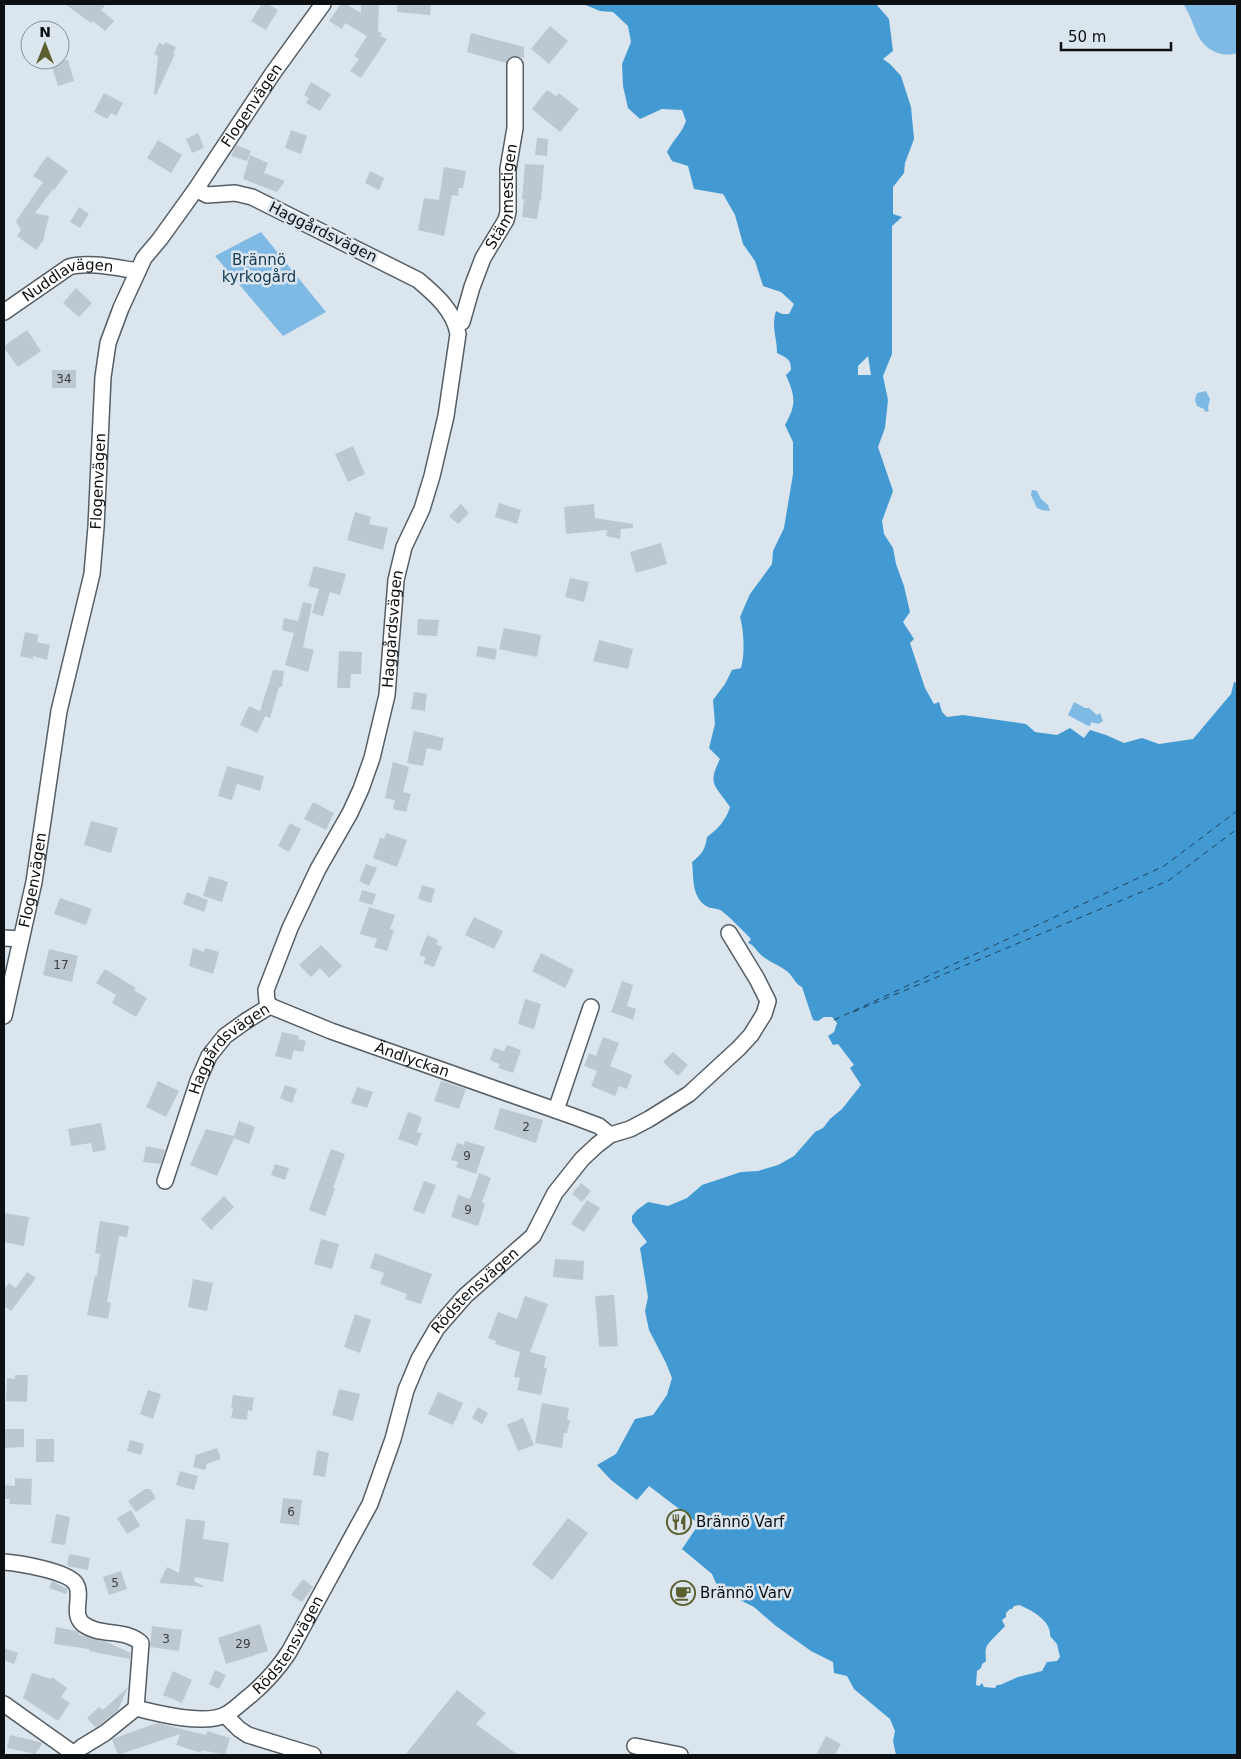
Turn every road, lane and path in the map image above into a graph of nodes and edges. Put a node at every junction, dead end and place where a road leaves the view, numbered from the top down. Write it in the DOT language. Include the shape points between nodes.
graph roads {
  1 [pos="323,4"];
  2 [pos="514,65"];
  3 [pos="196,189"];
  4 [pos="138,271"];
  5 [pos="4,312"];
  6 [pos="462,322"];
  7 [pos="729,933"];
  8 [pos="4,938"];
  9 [pos="21,939"];
  10 [pos="270,1006"];
  11 [pos="591,1007"];
  12 [pos="4,1016"];
  13 [pos="556,1110"];
  14 [pos="610,1135"];
  15 [pos="165,1181"];
  16 [pos="4,1562"];
  17 [pos="4,1704"];
  18 [pos="136,1708"];
  19 [pos="225,1715"];
  20 [pos="635,1746"];
  21 [pos="73,1754"];
  22 [pos="313,1755"];
  23 [pos="680,1755"];
  1 -- 3 [label="street, Flogenvägen"];
  2 -- 6 [label="street, Stämmestigen" via="515,128 508,169 508,212 483,258"];
  3 -- 4 [label="street, Flogenvägen" via="144,258"];
  3 -- 10 [label="street, Haggårdsvägen" via="207,195 235,193 252,197 411,276 436,294 452,316 458,334 446,416 432,476 422,509 404,546 396,580 386,695 372,758 350,813 290,928 266,990 266,1001"];
  4 -- 5 [label="street, Nuddlavägen" via="74,266"];
  4 -- 9 [label="street, Flogenvägen" via="115,322 106,352 92,574 59,711 37,862"];
  7 -- 14 [label="street, Rödstensvägen" via="768,1000 758,1025 739,1048 689,1094 630,1129"];
  8 -- 9 [label="street"];
  9 -- 12 [label="street, Flogenvägen"];
  10 -- 13 [label="street, Ändlyckan" via="331,1031"];
  10 -- 15 [label="street, Haggårdsvägen" via="225,1036 209,1056"];
  11 -- 13 [label="street"];
  13 -- 14 [label="street, Ändlyckan" via="599,1126"];
  14 -- 19 [label="street, Rödstensvägen" via="570,1173 533,1236 465,1296 437,1328 406,1390 382,1473 362,1519 278,1670"];
  16 -- 18 [label="street" via="35,1566 71,1579 77,1586 81,1622 91,1629 133,1637 141,1643"];
  17 -- 21 [label="street"];
  18 -- 19 [label="street" via="188,1718"];
  18 -- 21 [label="street"];
  19 -- 22 [label="street" via="248,1735"];
  20 -- 23 [label="street"];
}
